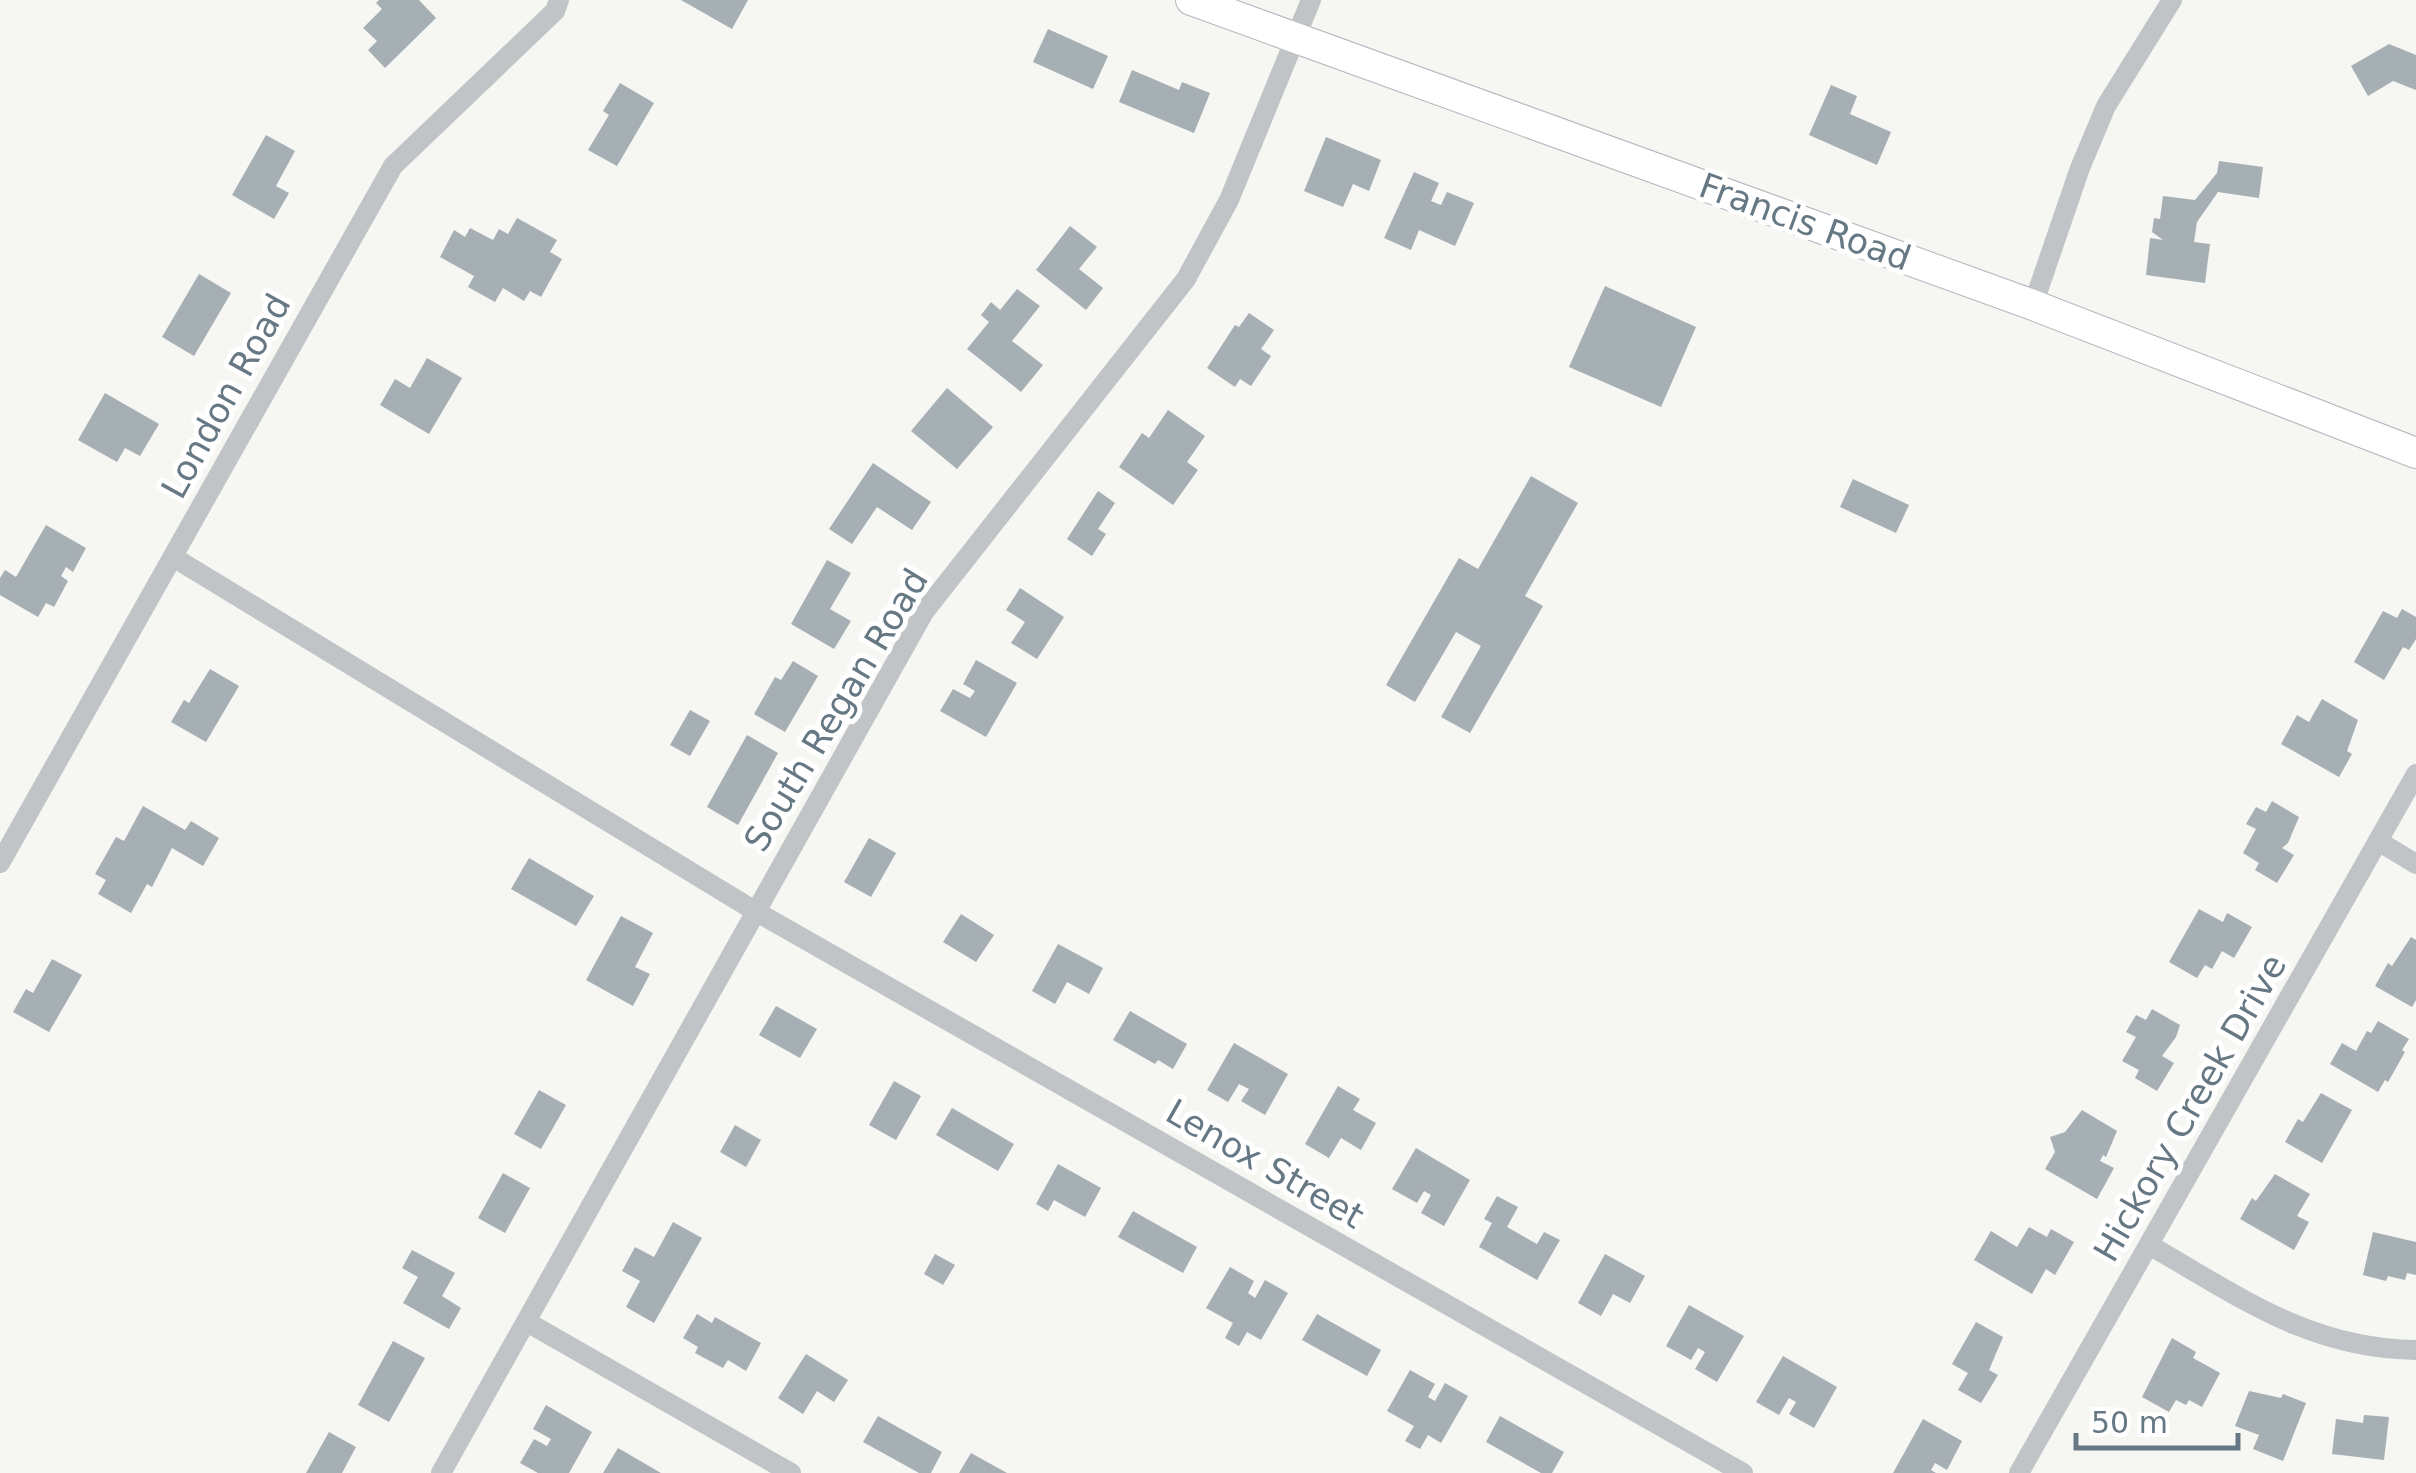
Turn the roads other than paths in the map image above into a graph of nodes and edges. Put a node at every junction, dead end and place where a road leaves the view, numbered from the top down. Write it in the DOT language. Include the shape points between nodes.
graph roads {
  1 [pos="559,0"];
  2 [pos="1191,0"];
  3 [pos="1311,0"];
  4 [pos="2172,0"];
  5 [pos="1293,39"];
  6 [pos="2033,305"];
  7 [pos="2416,453"];
  8 [pos="173,557"];
  9 [pos="2416,774"];
  10 [pos="2378,842"];
  11 [pos="0,863"];
  12 [pos="2416,864"];
  13 [pos="756,911"];
  14 [pos="2150,1245"];
  15 [pos="527,1322"];
  16 [pos="2416,1350"];
  17 [pos="440,1473"];
  18 [pos="791,1473"];
  19 [pos="1743,1473"];
  20 [pos="2019,1473"];
  1 -- 8 [label="street, London Road" via="393,166"];
  2 -- 5 [label="street, Francis Road"];
  3 -- 5 [label="street, South Regan Road"];
  4 -- 6 [label="street" via="2106,106"];
  5 -- 6 [label="street, Francis Road"];
  5 -- 13 [label="street, South Regan Road" via="1228,200 1186,279 924,612"];
  6 -- 7 [label="street, Francis Road"];
  8 -- 11 [label="street, London Road"];
  8 -- 13 [label="street, Lenox Street"];
  9 -- 10 [label="street, Hickory Creek Drive"];
  10 -- 12 [label="street"];
  10 -- 14 [label="street, Hickory Creek Drive"];
  13 -- 15 [label="street, South Regan Road"];
  13 -- 19 [label="street, Lenox Street"];
  14 -- 16 [label="street" via="2288,1324 2358,1347"];
  14 -- 20 [label="street, Hickory Creek Drive"];
  15 -- 17 [label="street, South Regan Road"];
  15 -- 18 [label="street"];
}
